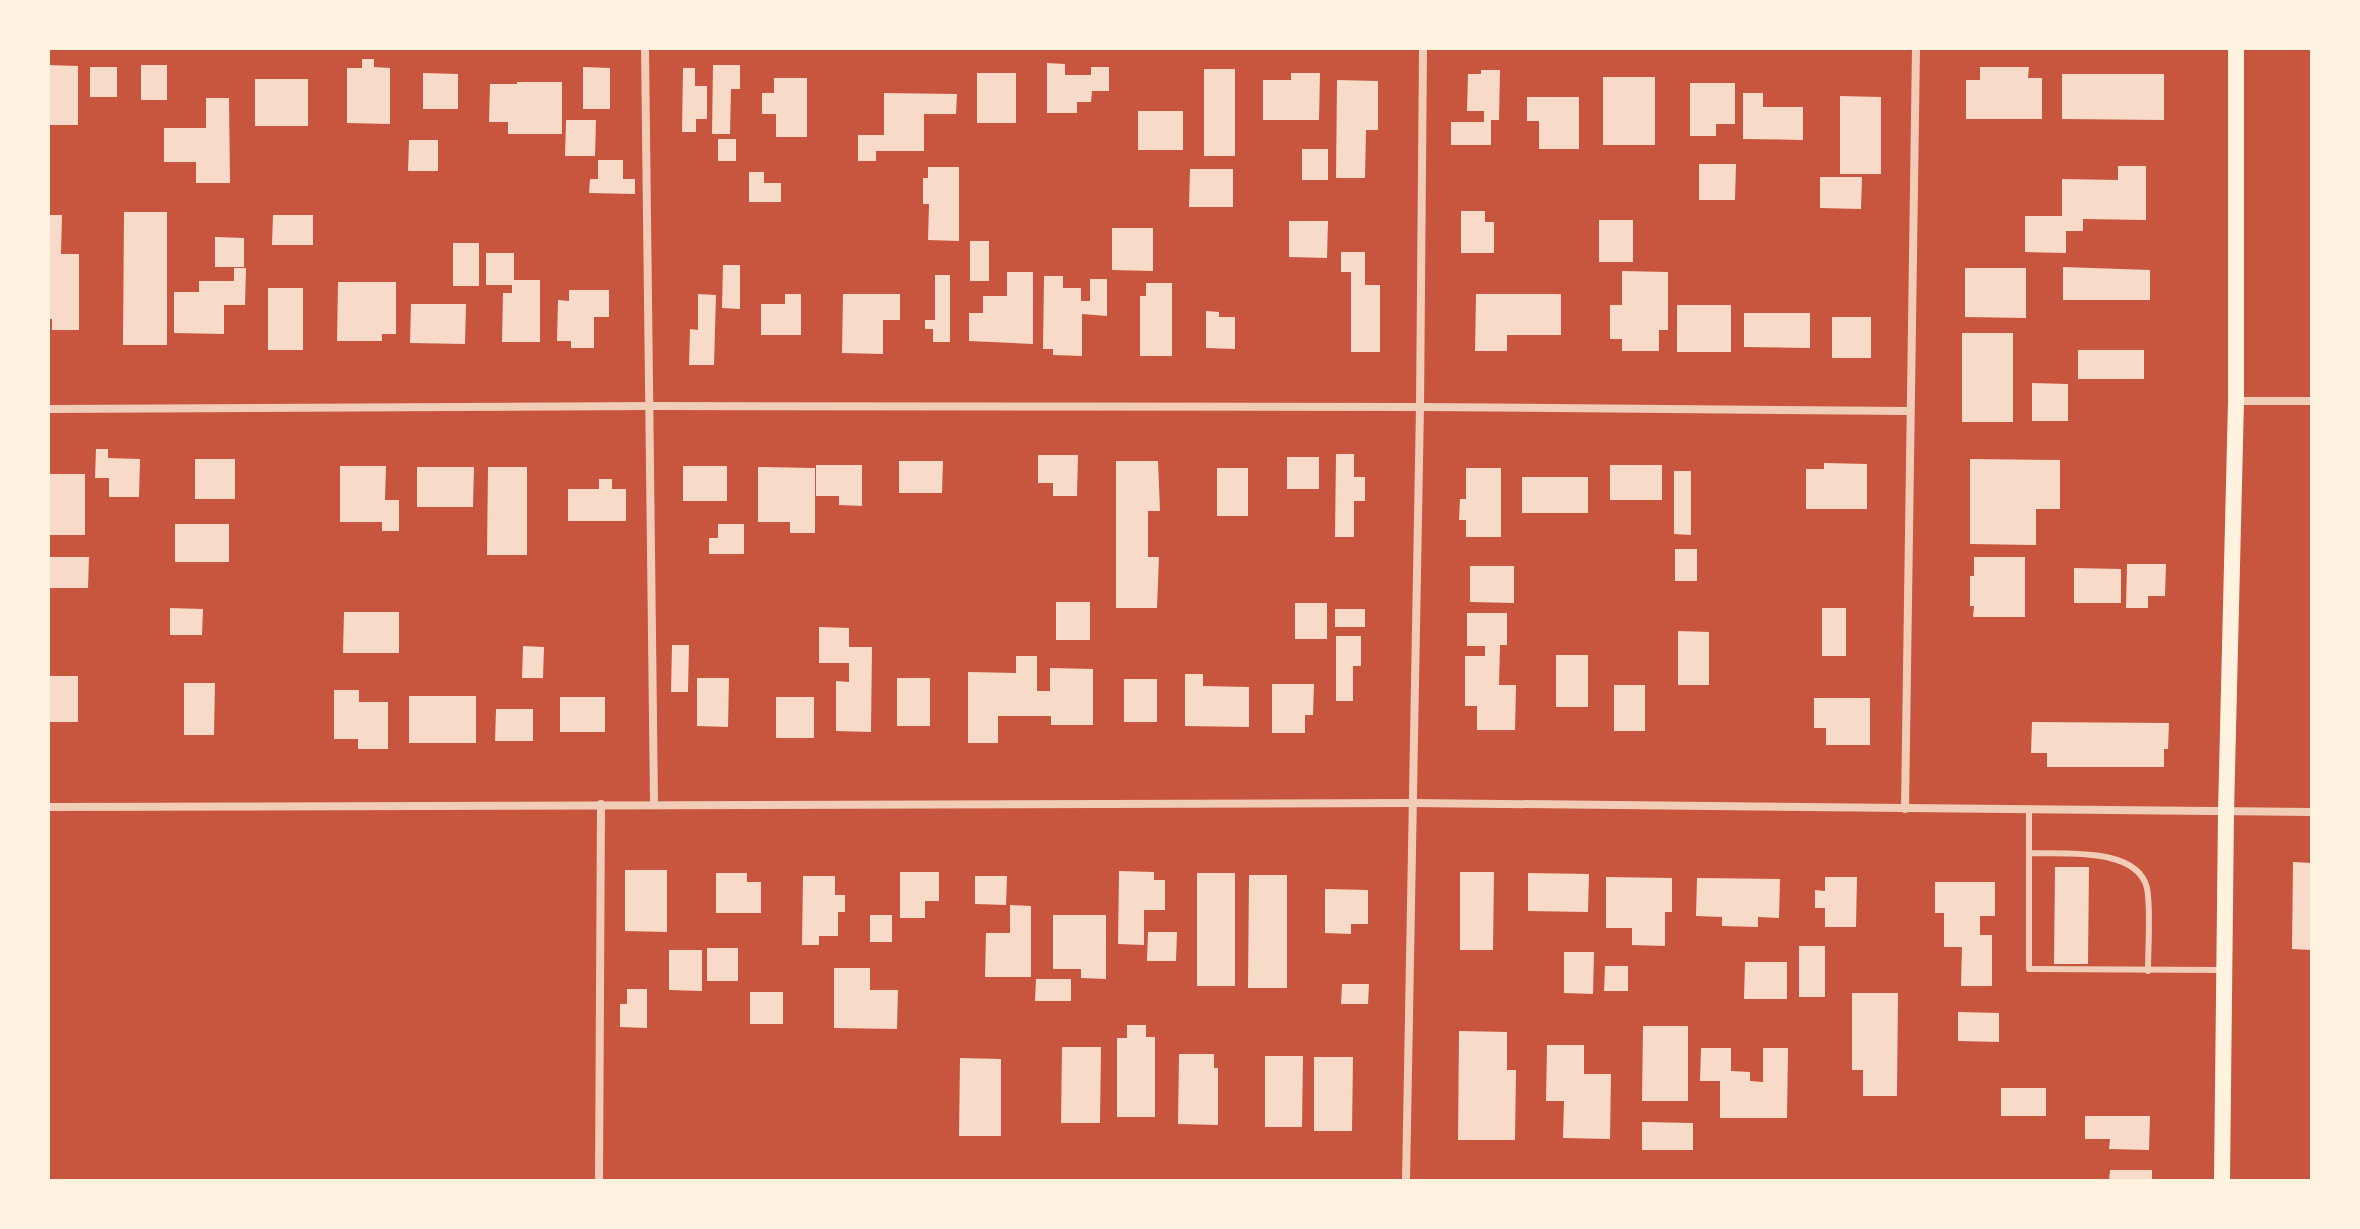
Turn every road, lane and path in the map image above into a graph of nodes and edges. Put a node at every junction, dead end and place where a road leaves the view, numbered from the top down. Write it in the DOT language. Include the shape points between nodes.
graph roads {
  1 [pos="645,48"];
  2 [pos="1423,48"];
  3 [pos="1916,48"];
  4 [pos="2236,48"];
  5 [pos="2236,401"];
  6 [pos="2312,401"];
  7 [pos="651,406"];
  8 [pos="1420,407"];
  9 [pos="48,409"];
  10 [pos="1910,411"];
  11 [pos="654,803"];
  12 [pos="1412,803"];
  13 [pos="601,804"];
  14 [pos="48,807"];
  15 [pos="1905,809"];
  16 [pos="2029,810"];
  17 [pos="2226,812"];
  18 [pos="2312,812"];
  19 [pos="2029,853"];
  20 [pos="2224,970"];
  21 [pos="2148,971"];
  22 [pos="599,1181"];
  23 [pos="1406,1181"];
  24 [pos="2222,1181"];
  1 -- 7 [label="street"];
  2 -- 8 [label="street"];
  3 -- 10 [label="street"];
  4 -- 5 [label="main road"];
  5 -- 6 [label="street"];
  5 -- 17 [label="main road"];
  7 -- 8 [label="street"];
  7 -- 9 [label="street"];
  7 -- 11 [label="street"];
  8 -- 10 [label="street"];
  8 -- 12 [label="street"];
  10 -- 15 [label="street"];
  11 -- 12 [label="street"];
  11 -- 13 [label="street"];
  12 -- 15 [label="street"];
  12 -- 23 [label="street"];
  13 -- 14 [label="street"];
  13 -- 22 [label="street"];
  15 -- 16 [label="street"];
  16 -- 17 [label="street"];
  16 -- 19 [label="lane"];
  17 -- 18 [label="street"];
  17 -- 20 [label="main road"];
  19 -- 21 [label="lane" via="2113,857 2134,866 2147,887"];
  19 -- 21 [label="lane" via="2029,969"];
  20 -- 21 [label="lane"];
  20 -- 24 [label="main road"];
}
